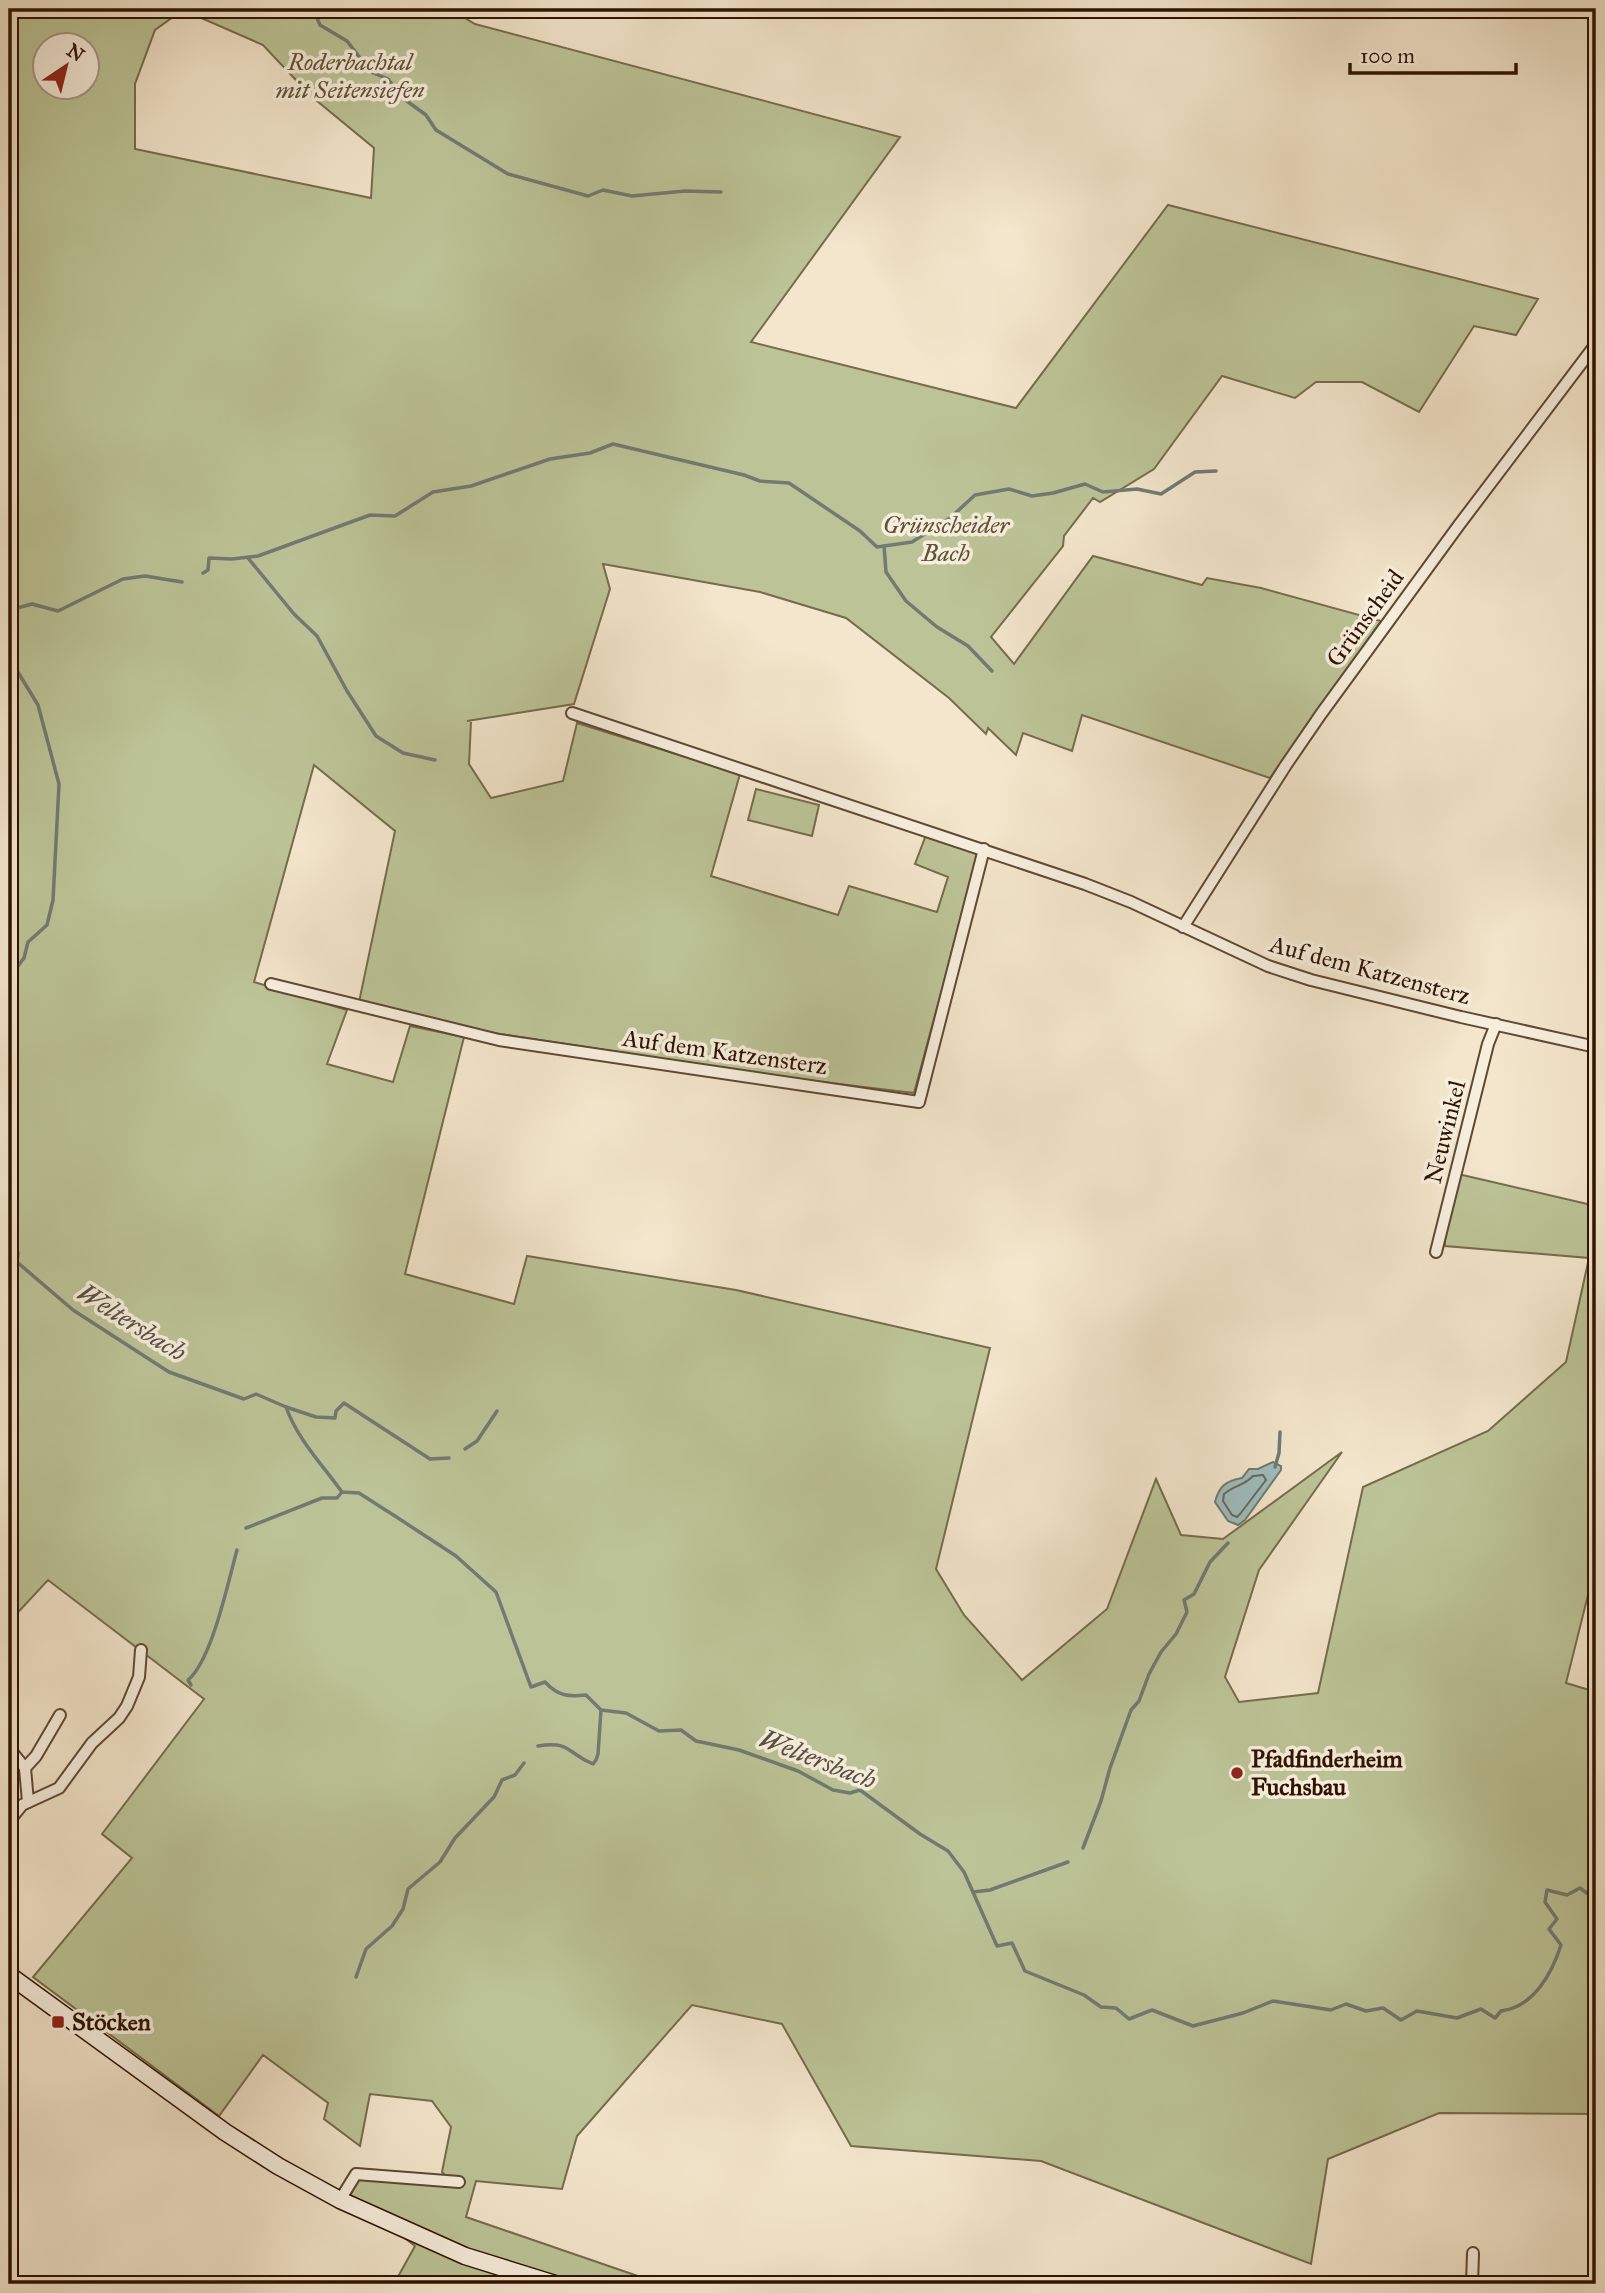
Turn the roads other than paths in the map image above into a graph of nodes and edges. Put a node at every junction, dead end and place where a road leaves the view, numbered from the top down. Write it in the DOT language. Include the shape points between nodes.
graph roads {
  1 [pos="1596,344"];
  2 [pos="572,713"];
  3 [pos="984,849"];
  4 [pos="1183,927"];
  5 [pos="271,984"];
  6 [pos="1496,1024"];
  7 [pos="1596,1047"];
  8 [pos="1436,1252"];
  9 [pos="141,1650"];
  10 [pos="60,1716"];
  11 [pos="9,1748"];
  12 [pos="24,1768"];
  13 [pos="28,1802"];
  14 [pos="9,1821"];
  15 [pos="9,1975"];
  16 [pos="460,2182"];
  17 [pos="340,2200"];
  18 [pos="1473,2253"];
  19 [pos="555,2284"];
  20 [pos="1472,2284"];
  1 -- 4 [label="street, Grünscheid" via="1321,714"];
  2 -- 3 [label="street, Auf dem Katzensterz"];
  3 -- 4 [label="street, Auf dem Katzensterz" via="1085,884"];
  3 -- 5 [label="street, Auf dem Katzensterz" via="919,1102 499,1040"];
  4 -- 6 [label="street, Auf dem Katzensterz" via="1268,967"];
  6 -- 7 [label="street, Auf dem Katzensterz"];
  6 -- 8 [label="street, Neuwinkel"];
  9 -- 13 [label="street" via="139,1677 119,1718 92,1743 59,1788"];
  10 -- 12 [label="street"];
  11 -- 12 [label="street"];
  12 -- 13 [label="street"];
  13 -- 14 [label="street"];
  15 -- 17 [label="main road" via="225,2132"];
  16 -- 17 [label="street" via="356,2174"];
  17 -- 19 [label="main road" via="465,2256"];
  18 -- 20 [label="street"];
}
